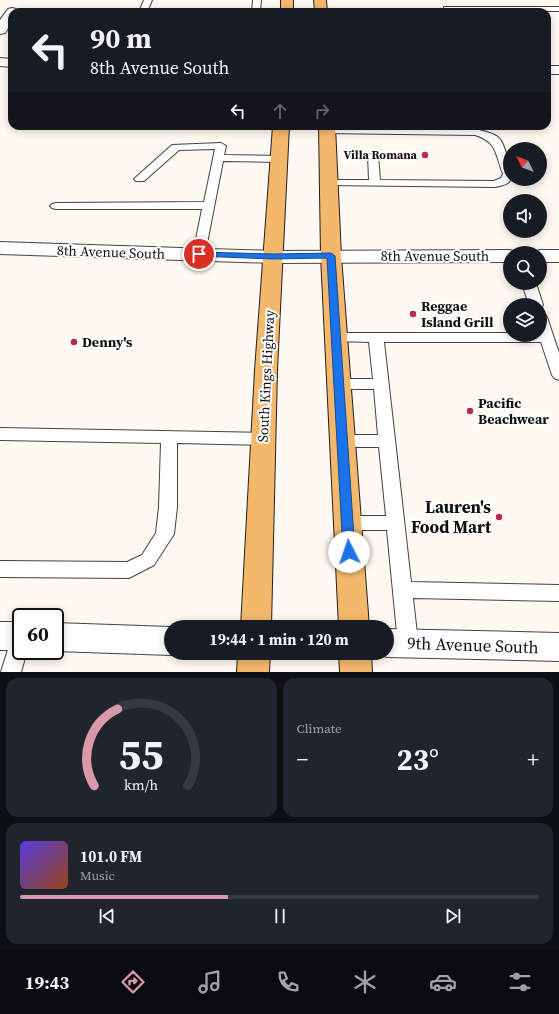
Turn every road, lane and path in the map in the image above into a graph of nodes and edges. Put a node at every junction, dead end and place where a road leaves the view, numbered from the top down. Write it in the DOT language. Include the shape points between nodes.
graph roads {
  1 [pos="8,18"];
  2 [pos="0,30"];
  3 [pos="281,130"];
  4 [pos="327,130"];
  5 [pos="356,130"];
  6 [pos="371,131"];
  7 [pos="178,136"];
  8 [pos="176,147"];
  9 [pos="218,158"];
  10 [pos="279,159"];
  11 [pos="140,179"];
  12 [pos="329,183"];
  13 [pos="375,183"];
  14 [pos="209,205"];
  15 [pos="56,206"];
  16 [pos="0,248"];
  17 [pos="199,254"];
  18 [pos="331,256"];
  19 [pos="503,256"];
  20 [pos="547,256"];
  21 [pos="559,256"];
  22 [pos="273,257"];
  23 [pos="336,337"];
  24 [pos="376,337"];
  25 [pos="503,338"];
  26 [pos="547,338"];
  27 [pos="559,375"];
  28 [pos="339,384"];
  29 [pos="381,384"];
  30 [pos="0,434"];
  31 [pos="169,437"];
  32 [pos="263,439"];
  33 [pos="342,441"];
  34 [pos="387,441"];
  35 [pos="347,522"];
  36 [pos="396,523"];
  37 [pos="0,569"];
  38 [pos="403,590"];
  39 [pos="559,593"];
  40 [pos="256,620"];
  41 [pos="354,620"];
  42 [pos="0,636"];
  43 [pos="12,636"];
  44 [pos="64,637"];
  45 [pos="164,641"];
  46 [pos="398,643"];
  47 [pos="559,648"];
  48 [pos="14,660"];
  49 [pos="254,660"];
  50 [pos="355,660"];
  51 [pos="11,672"];
  52 [pos="253,672"];
  53 [pos="356,672"];
  1 -- 2 [label="street"];
  3 -- 10 [label="main road, South Kings Highway"];
  4 -- 12 [label="main road"];
  5 -- 6 [label="lane"];
  6 -- 13 [label="lane"];
  6 -- 13 [label="lane" via="475,132 489,136 496,141 508,174 505,180 495,184"];
  7 -- 8 [label="lane"];
  8 -- 9 [label="lane" via="221,146"];
  8 -- 11 [label="lane"];
  9 -- 10 [label="lane"];
  9 -- 14 [label="lane"];
  10 -- 22 [label="main road, South Kings Highway"];
  12 -- 13 [label="lane"];
  12 -- 18 [label="main road"];
  14 -- 15 [label="lane"];
  14 -- 17 [label="lane"];
  16 -- 17 [label="street, 8th Avenue South"];
  17 -- 22 [label="street, 8th Avenue South"];
  18 -- 19 [label="street, 8th Avenue South"];
  18 -- 22 [label="street, 8th Avenue South"];
  18 -- 23 [label="main road"];
  20 -- 21 [label="street"];
  22 -- 32 [label="main road, South Kings Highway"];
  23 -- 24 [label="lane"];
  23 -- 28 [label="main road"];
  24 -- 25 [label="lane"];
  24 -- 29 [label="lane"];
  26 -- 27 [label="lane"];
  28 -- 29 [label="lane"];
  28 -- 33 [label="main road"];
  29 -- 34 [label="lane"];
  30 -- 31 [label="lane"];
  31 -- 32 [label="lane"];
  31 -- 37 [label="lane" via="165,534 148,560 129,570"];
  32 -- 40 [label="main road, South Kings Highway"];
  33 -- 34 [label="lane"];
  33 -- 35 [label="main road"];
  34 -- 36 [label="lane"];
  35 -- 36 [label="lane"];
  35 -- 41 [label="main road"];
  36 -- 38 [label="lane"];
  38 -- 39 [label="lane"];
  38 -- 46 [label="lane"];
  42 -- 43 [label="street"];
  44 -- 45 [label="street"];
  46 -- 47 [label="street, 9th Avenue South"];
  48 -- 51 [label="lane"];
  49 -- 52 [label="main road"];
  50 -- 53 [label="main road"];
}
